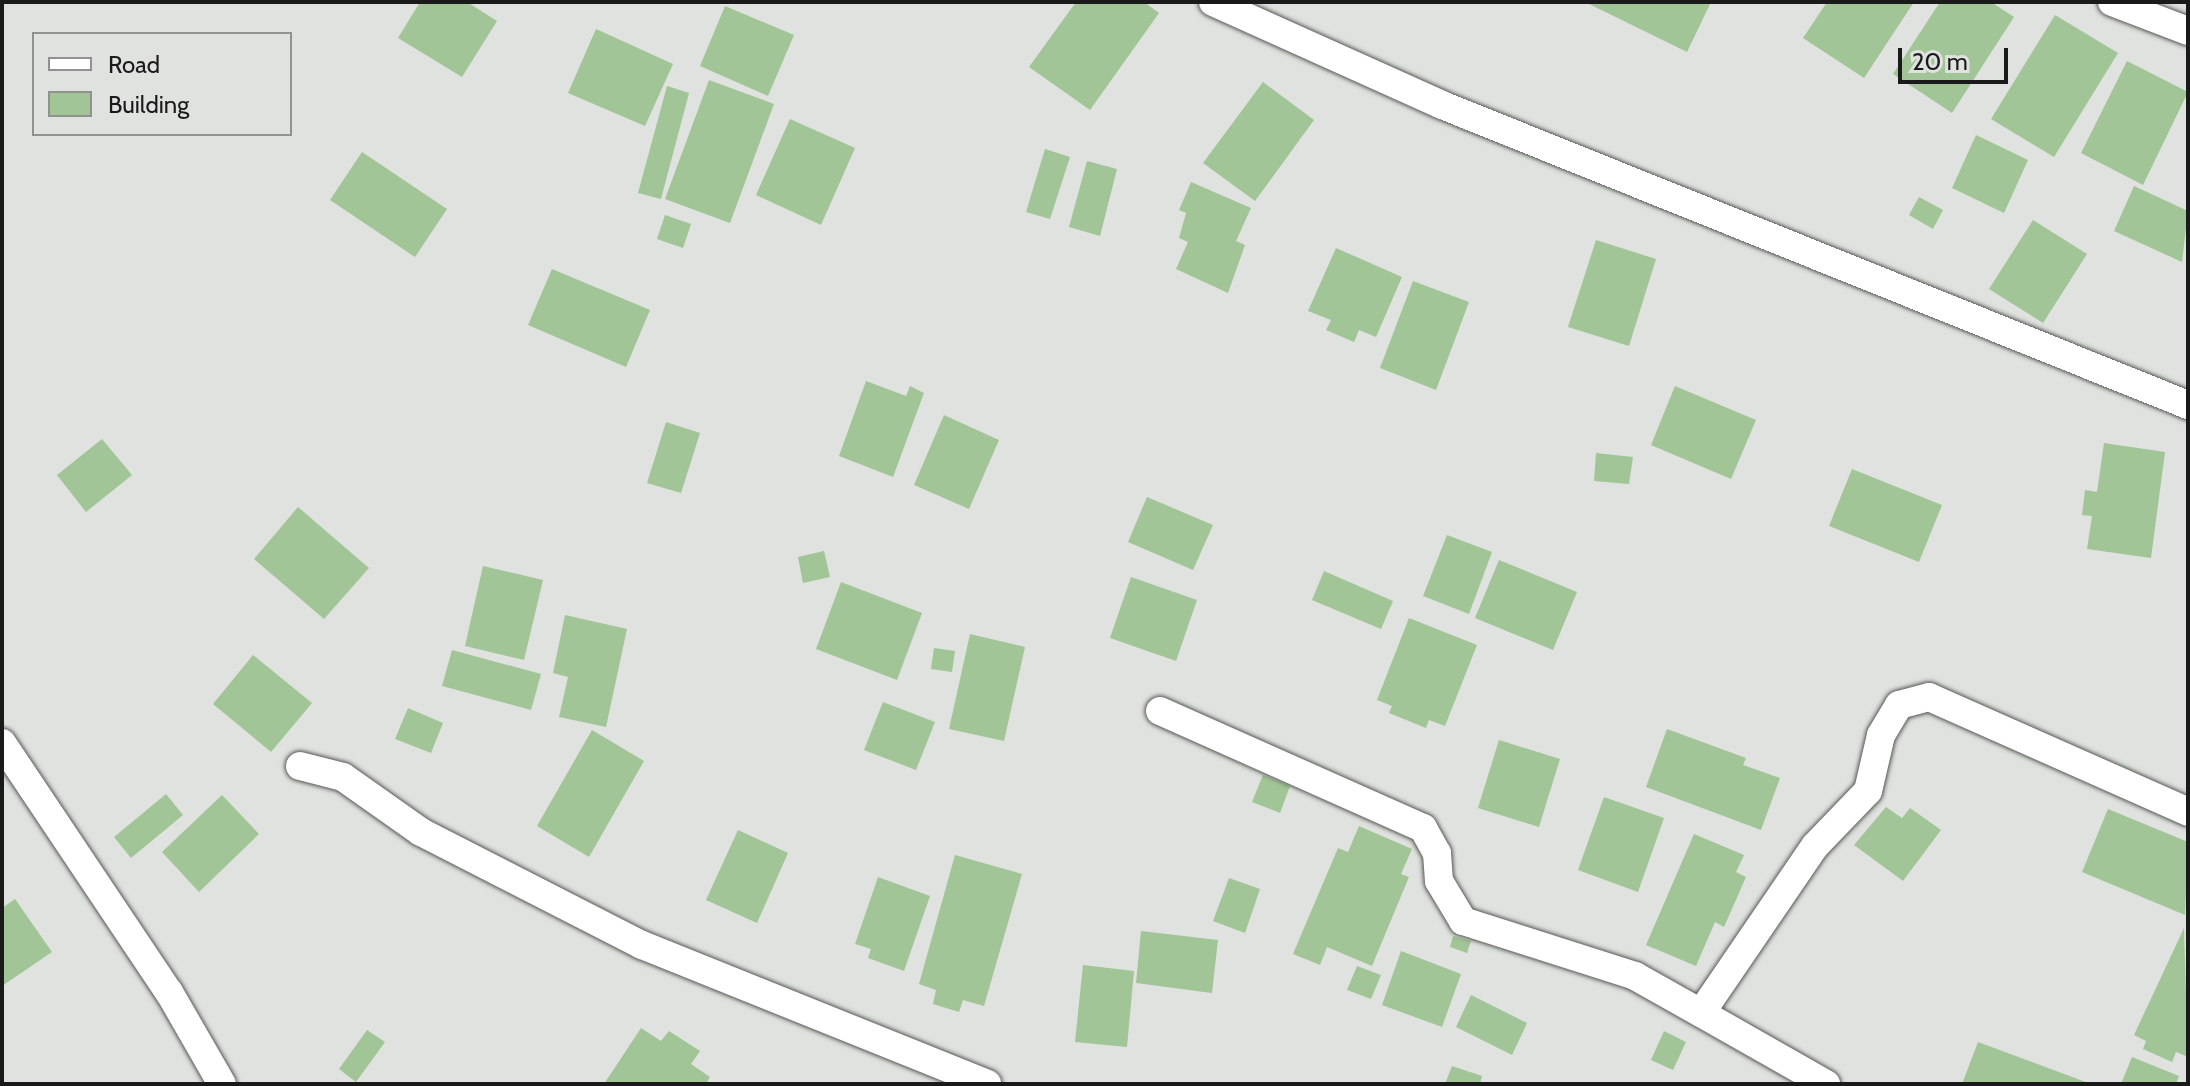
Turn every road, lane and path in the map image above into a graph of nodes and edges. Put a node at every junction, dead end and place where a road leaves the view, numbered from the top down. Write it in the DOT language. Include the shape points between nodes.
graph roads {
  1 [pos="1213,2"];
  2 [pos="2112,2"];
  3 [pos="2188,31"];
  4 [pos="2188,405"];
  5 [pos="1160,711"];
  6 [pos="2,743"];
  7 [pos="300,766"];
  8 [pos="2188,812"];
  9 [pos="1701,1013"];
  10 [pos="222,1084"];
  11 [pos="987,1084"];
  12 [pos="1826,1084"];
  1 -- 4 [label="street" via="1442,105"];
  2 -- 3 [label="street"];
  5 -- 9 [label="street" via="1423,828 1437,853 1439,881 1463,921 1635,976"];
  6 -- 10 [label="street" via="169,992"];
  7 -- 11 [label="street" via="343,777 421,832 642,945"];
  8 -- 9 [label="street" via="1929,697 1899,705 1881,735 1868,791 1815,846"];
  9 -- 12 [label="street"];
}
